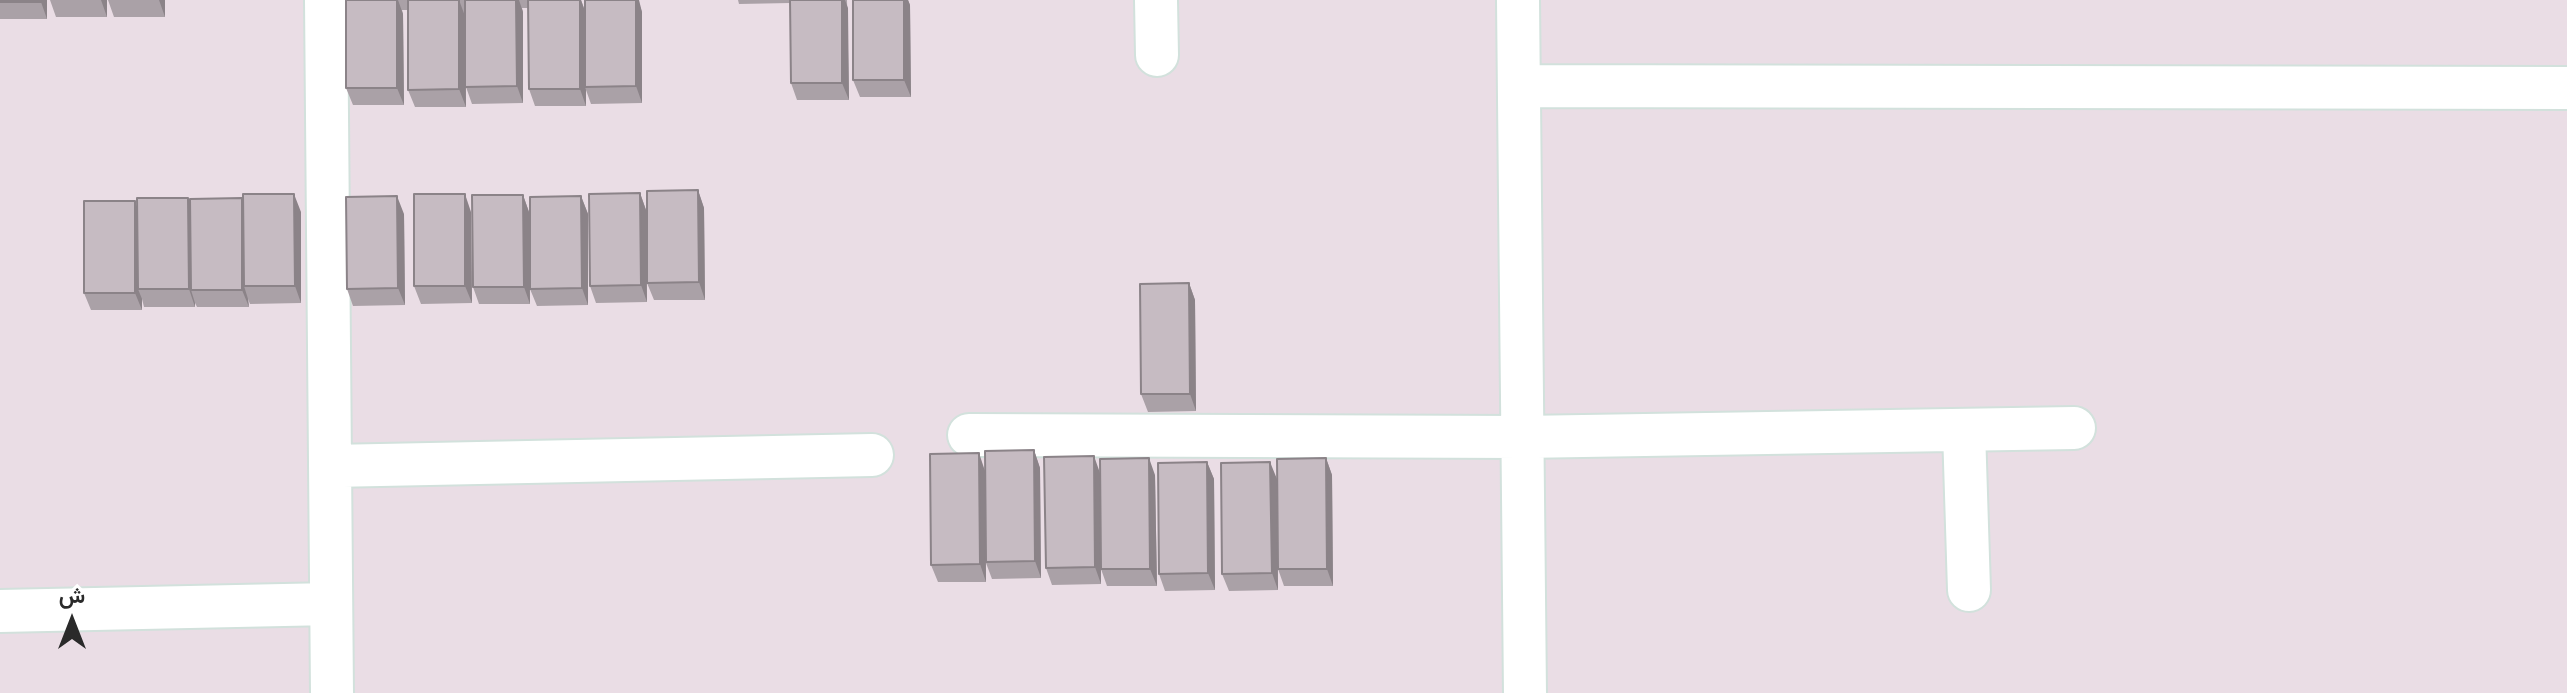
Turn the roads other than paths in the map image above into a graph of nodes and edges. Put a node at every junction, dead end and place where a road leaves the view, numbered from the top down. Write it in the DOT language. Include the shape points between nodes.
graph roads {
  1 [pos="326,0"];
  2 [pos="1156,0"];
  3 [pos="1518,0"];
  4 [pos="1157,55"];
  5 [pos="1519,86"];
  6 [pos="2567,88"];
  7 [pos="2074,428"];
  8 [pos="1964,430"];
  9 [pos="969,435"];
  10 [pos="1522,437"];
  11 [pos="872,455"];
  12 [pos="331,466"];
  13 [pos="1969,590"];
  14 [pos="331,604"];
  15 [pos="0,611"];
  16 [pos="332,693"];
  17 [pos="1525,693"];
  1 -- 12 [label="street"];
  2 -- 4 [label="street"];
  3 -- 5 [label="street"];
  5 -- 6 [label="street"];
  5 -- 10 [label="street"];
  7 -- 8 [label="street"];
  8 -- 10 [label="street"];
  8 -- 13 [label="street"];
  9 -- 10 [label="street"];
  10 -- 17 [label="street"];
  11 -- 12 [label="street"];
  12 -- 14 [label="street"];
  14 -- 15 [label="street"];
  14 -- 16 [label="street"];
}
